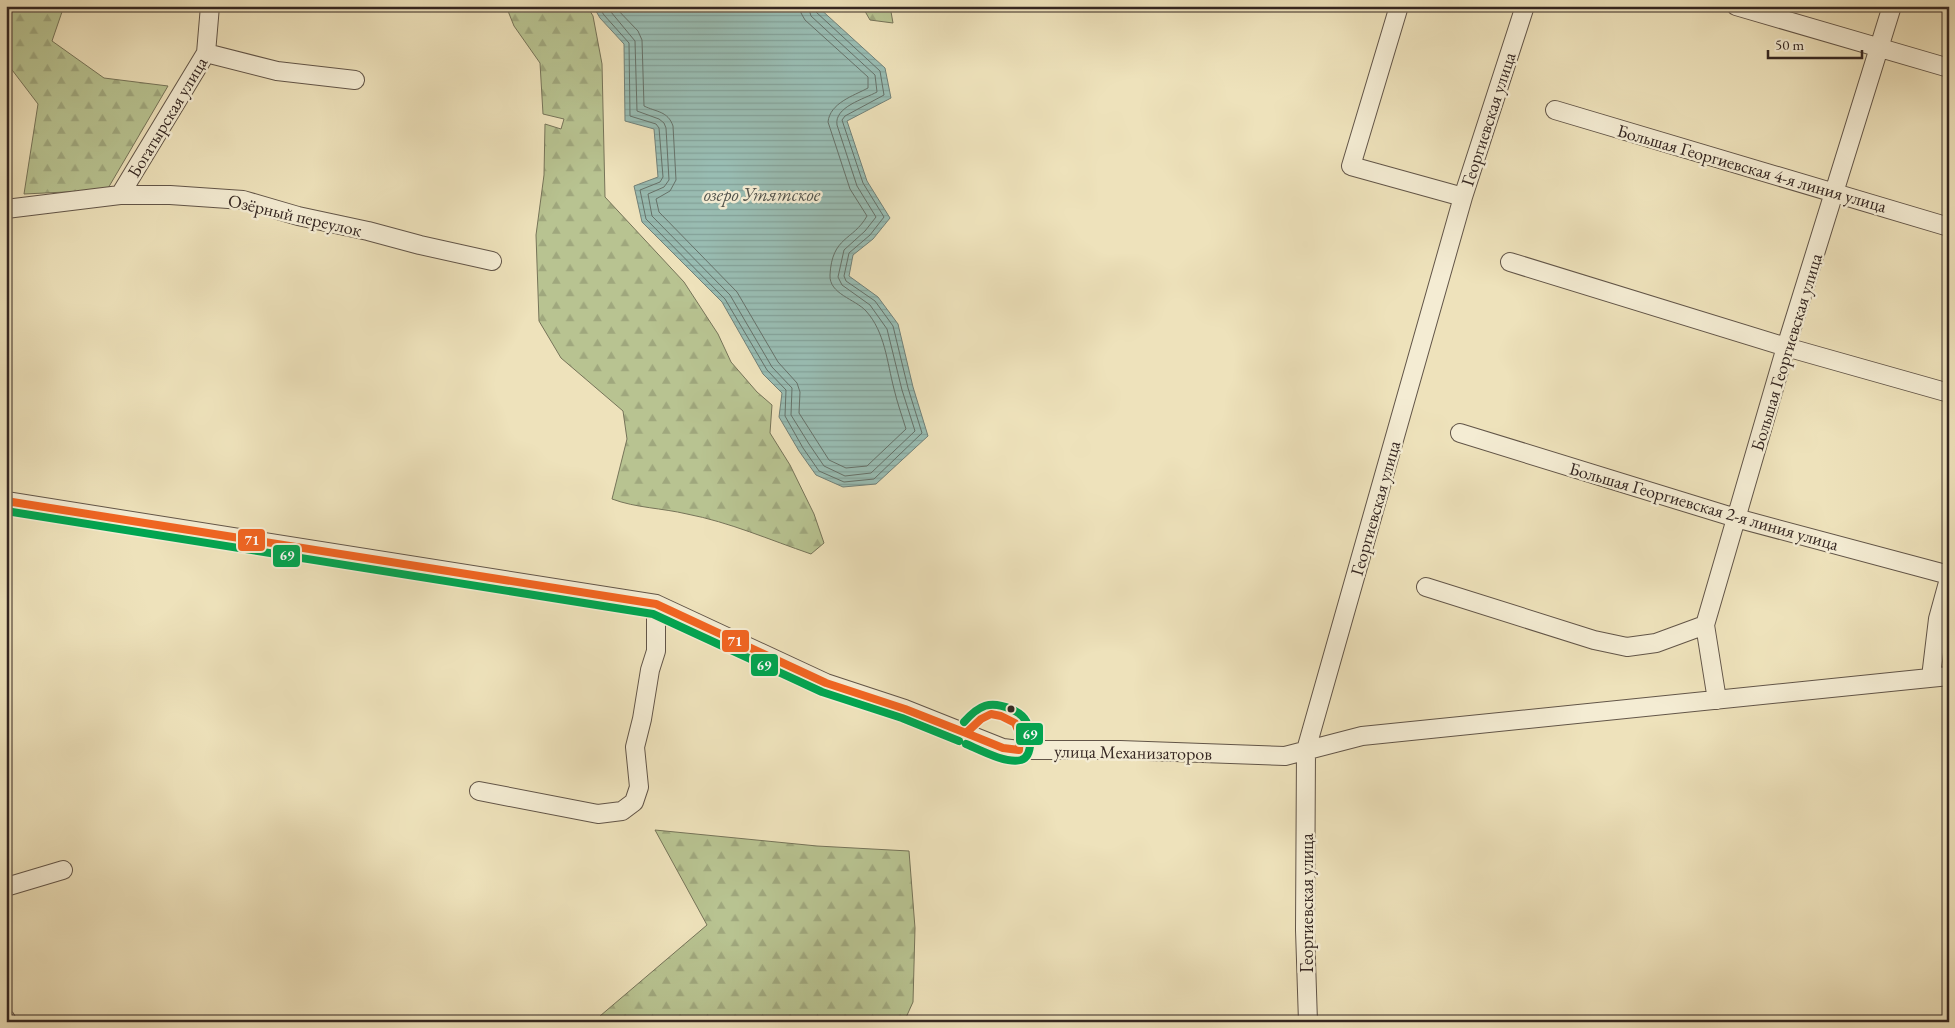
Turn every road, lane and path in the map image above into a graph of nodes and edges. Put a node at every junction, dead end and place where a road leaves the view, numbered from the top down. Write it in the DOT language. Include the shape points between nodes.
graph roads {
  1 [pos="210,6"];
  2 [pos="1399,6"];
  3 [pos="1525,6"];
  4 [pos="1736,6"];
  5 [pos="1892,6"];
  6 [pos="1880,48"];
  7 [pos="206,53"];
  8 [pos="1949,68"];
  9 [pos="355,80"];
  10 [pos="1556,110"];
  11 [pos="1835,192"];
  12 [pos="120,196"];
  13 [pos="1463,198"];
  14 [pos="6,208"];
  15 [pos="1949,227"];
  16 [pos="492,261"];
  17 [pos="1510,262"];
  18 [pos="1786,347"];
  19 [pos="1949,393"];
  20 [pos="1460,433"];
  21 [pos="6,501"];
  22 [pos="1736,518"];
  23 [pos="1949,575"];
  24 [pos="1949,579"];
  25 [pos="1426,587"];
  26 [pos="656,604"];
  27 [pos="1705,625"];
  28 [pos="1940,677"];
  29 [pos="1717,700"];
  30 [pos="1306,750"];
  31 [pos="479,792"];
  32 [pos="63,870"];
  33 [pos="6,887"];
  34 [pos="1308,1022"];
  1 -- 7 [label="street, Богатырская улица"];
  2 -- 13 [label="street" via="1351,166"];
  3 -- 13 [label="street, Георгиевская улица"];
  4 -- 6 [label="street"];
  5 -- 6 [label="street, Большая Георгиевская улица"];
  6 -- 8 [label="street"];
  6 -- 11 [label="street, Большая Георгиевская улица"];
  7 -- 9 [label="street" via="277,71"];
  7 -- 12 [label="street, Богатырская улица"];
  10 -- 11 [label="street, Большая Георгиевская 4-я линия улица"];
  11 -- 15 [label="street, Большая Георгиевская 4-я линия улица"];
  11 -- 18 [label="street, Большая Георгиевская улица"];
  12 -- 14 [label="street, Озёрный переулок"];
  12 -- 16 [label="street, Озёрный переулок" via="170,195 243,200"];
  13 -- 30 [label="street, Георгиевская улица"];
  17 -- 18 [label="street"];
  18 -- 19 [label="street"];
  18 -- 22 [label="street, Большая Георгиевская улица"];
  20 -- 22 [label="street, Большая Георгиевская 2-я линия улица"];
  21 -- 26 [label="street, улица Механизаторов"];
  22 -- 23 [label="street, Большая Георгиевская 2-я линия улица"];
  22 -- 27 [label="street, Большая Георгиевская улица"];
  24 -- 28 [label="street" via="1938,619"];
  25 -- 27 [label="street" via="1594,640 1627,647 1656,643"];
  26 -- 30 [label="street, улица Механизаторов" via="826,683 905,708 1003,748 1285,756"];
  26 -- 31 [label="street" via="656,651 635,747 639,787 634,802 622,812 598,814"];
  27 -- 29 [label="street, Большая Георгиевская улица"];
  28 -- 29 [label="street, улица Механизаторов"];
  29 -- 30 [label="street, улица Механизаторов" via="1362,736"];
  30 -- 34 [label="street, Георгиевская улица"];
  32 -- 33 [label="street"];
}
